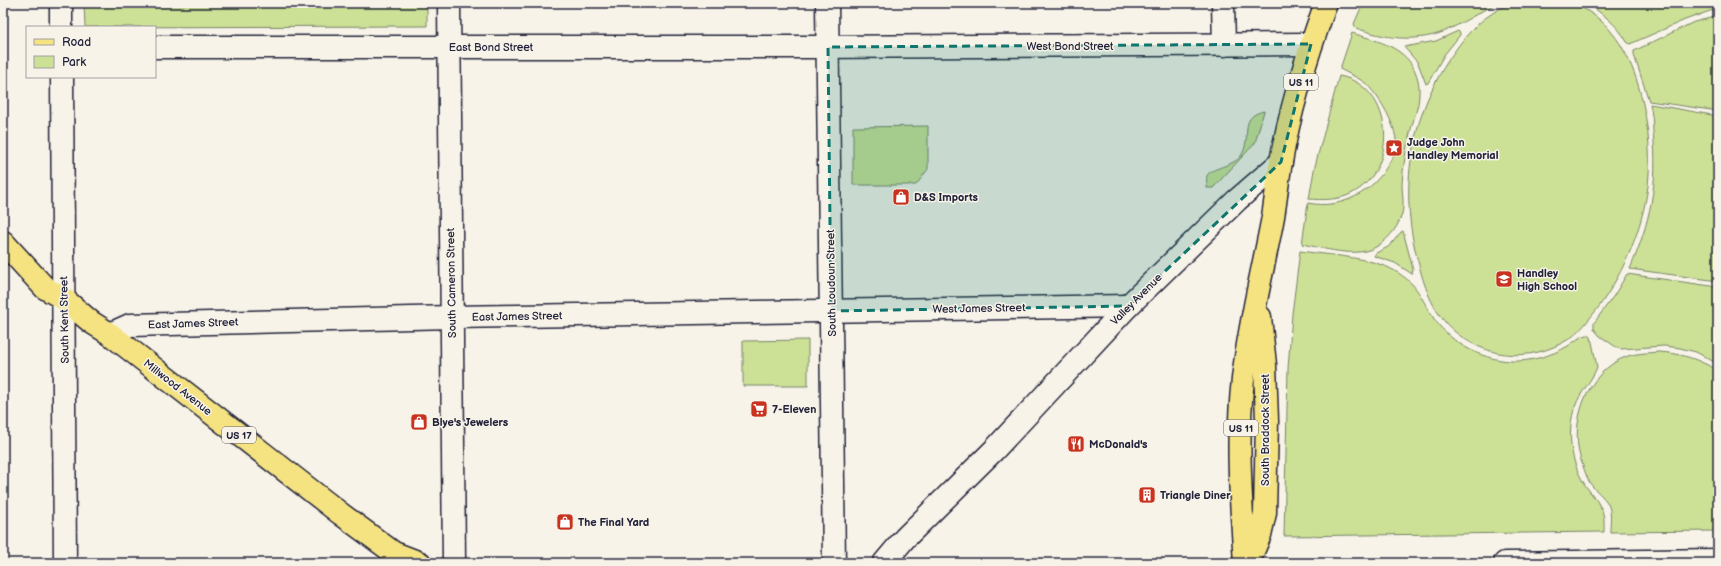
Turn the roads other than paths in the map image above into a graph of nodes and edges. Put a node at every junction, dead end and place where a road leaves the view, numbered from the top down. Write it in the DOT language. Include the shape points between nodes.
graph roads {
  1 [pos="61,3"];
  2 [pos="449,3"];
  3 [pos="827,3"];
  4 [pos="1223,3"];
  5 [pos="1326,3"];
  6 [pos="61,26"];
  7 [pos="1311,44"];
  8 [pos="1224,45"];
  9 [pos="449,47"];
  10 [pos="828,47"];
  11 [pos="156,48"];
  12 [pos="62,78"];
  13 [pos="1281,162"];
  14 [pos="3,242"];
  15 [pos="1258,294"];
  16 [pos="64,299"];
  17 [pos="1128,306"];
  18 [pos="831,311"];
  19 [pos="452,317"];
  20 [pos="110,334"];
  21 [pos="1718,560"];
  22 [pos="1630,562"];
  23 [pos="65,563"];
  24 [pos="420,563"];
  25 [pos="454,563"];
  26 [pos="834,563"];
  27 [pos="884,563"];
  28 [pos="1245,563"];
  29 [pos="1248,563"];
  30 [pos="1505,563"];
  1 -- 6 [label="street"];
  2 -- 9 [label="street, South Cameron Street"];
  3 -- 10 [label="street, South Loudoun Street"];
  4 -- 8 [label="street"];
  5 -- 7 [label="main road, US 11"];
  7 -- 8 [label="street, West Bond Street"];
  7 -- 13 [label="main road, US 11" via="1290,117"];
  8 -- 10 [label="street, West Bond Street"];
  9 -- 10 [label="street, East Bond Street"];
  9 -- 11 [label="street, East Bond Street"];
  9 -- 19 [label="street, South Cameron Street"];
  10 -- 18 [label="street, South Loudoun Street"];
  12 -- 16 [label="street, South Kent Street"];
  13 -- 15 [label="main road, South Braddock Street / US 11" via="1273,220"];
  13 -- 17 [label="street, Valley Avenue" via="1237,200"];
  14 -- 16 [label="main road, Millwood Avenue / US 17" via="45,288"];
  15 -- 28 [label="main road, South Braddock Street / US 11" via="1245,366 1241,419 1240,496"];
  15 -- 29 [label="main road, South Braddock Street / US 11" via="1265,365 1266,468 1264,513 1260,535"];
  16 -- 20 [label="main road, Millwood Avenue / US 17"];
  16 -- 23 [label="street, South Kent Street"];
  17 -- 18 [label="street, West James Street"];
  17 -- 27 [label="street, Valley Avenue"];
  18 -- 19 [label="street, East James Street"];
  18 -- 26 [label="street, South Loudoun Street"];
  19 -- 20 [label="street, East James Street" via="130,325"];
  19 -- 25 [label="street, South Cameron Street"];
  20 -- 24 [label="main road, Millwood Avenue / US 17" via="341,514 394,553"];
  21 -- 22 [label="street"];
  22 -- 30 [label="street"];
}
